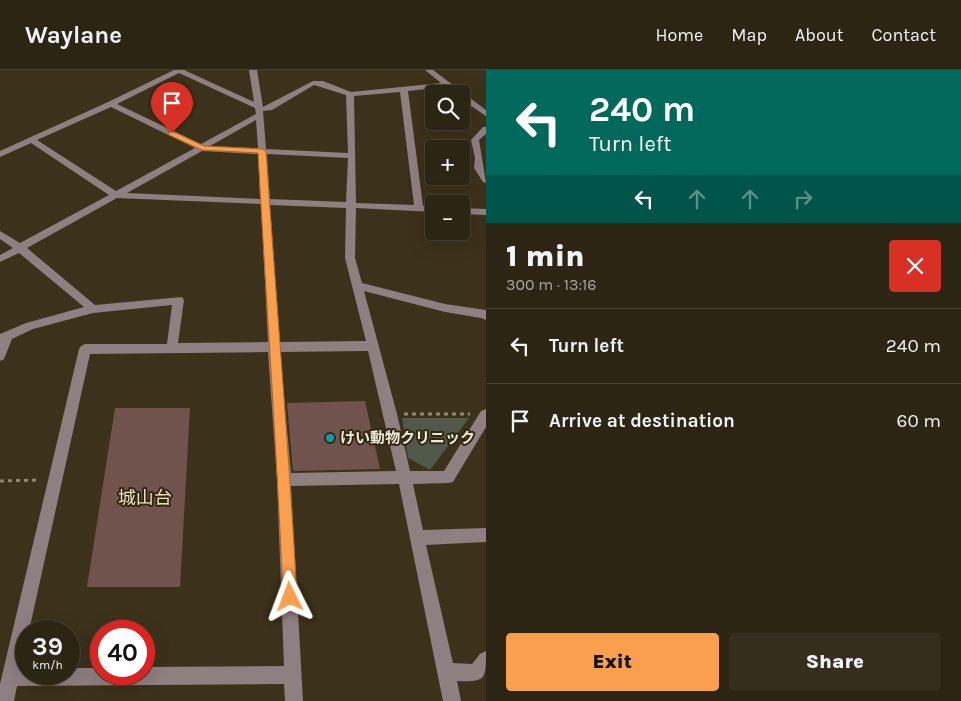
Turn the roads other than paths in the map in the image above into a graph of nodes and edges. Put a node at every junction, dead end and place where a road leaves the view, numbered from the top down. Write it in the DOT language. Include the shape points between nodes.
graph roads {
  1 [pos="179,70"];
  2 [pos="253,70"];
  3 [pos="429,70"];
  4 [pos="448,85"];
  5 [pos="425,88"];
  6 [pos="404,90"];
  7 [pos="350,94"];
  8 [pos="470,102"];
  9 [pos="111,104"];
  10 [pos="258,110"];
  11 [pos="486,114"];
  12 [pos="486,129"];
  13 [pos="31,140"];
  14 [pos="202,148"];
  15 [pos="262,151"];
  16 [pos="0,154"];
  17 [pos="352,156"];
  18 [pos="486,180"];
  19 [pos="116,195"];
  20 [pos="265,201"];
  21 [pos="351,205"];
  22 [pos="419,208"];
  23 [pos="425,208"];
  24 [pos="470,211"];
  25 [pos="486,212"];
  26 [pos="0,234"];
  27 [pos="20,248"];
  28 [pos="0,259"];
  29 [pos="359,286"];
  30 [pos="93,309"];
  31 [pos="486,316"];
  32 [pos="4,338"];
  33 [pos="372,346"];
  34 [pos="172,348"];
  35 [pos="274,348"];
  36 [pos="0,356"];
  37 [pos="481,415"];
  38 [pos="405,478"];
  39 [pos="284,480"];
  40 [pos="486,535"];
  41 [pos="418,538"];
  42 [pos="486,660"];
  43 [pos="446,672"];
  44 [pos="294,675"];
  45 [pos="11,677"];
  46 [pos="5,701"];
  47 [pos="294,701"];
  48 [pos="452,701"];
  1 -- 9 [label="street"];
  1 -- 10 [label="street"];
  2 -- 10 [label="street"];
  3 -- 4 [label="street"];
  5 -- 6 [label="street"];
  6 -- 7 [label="street"];
  6 -- 22 [label="street"];
  7 -- 10 [label="street" via="314,83 269,108"];
  7 -- 17 [label="street"];
  8 -- 11 [label="street"];
  9 -- 13 [label="street"];
  9 -- 14 [label="street"];
  10 -- 14 [label="street"];
  10 -- 15 [label="street"];
  12 -- 18 [label="street" via="475,140 479,172"];
  13 -- 16 [label="street"];
  13 -- 19 [label="street"];
  14 -- 15 [label="street"];
  14 -- 19 [label="street"];
  15 -- 17 [label="street"];
  15 -- 20 [label="street"];
  17 -- 21 [label="street"];
  19 -- 20 [label="street"];
  19 -- 27 [label="street"];
  20 -- 21 [label="street"];
  20 -- 35 [label="street"];
  21 -- 22 [label="street"];
  21 -- 29 [label="street" via="350,258"];
  22 -- 23 [label="street"];
  24 -- 25 [label="street"];
  26 -- 27 [label="street"];
  27 -- 28 [label="street"];
  27 -- 30 [label="street"];
  29 -- 31 [label="street"];
  29 -- 33 [label="street"];
  30 -- 32 [label="street" via="30,326"];
  30 -- 34 [label="street" via="178,300"];
  32 -- 36 [label="street"];
  33 -- 35 [label="street"];
  33 -- 38 [label="street"];
  34 -- 35 [label="street"];
  34 -- 45 [label="street" via="86,349"];
  35 -- 39 [label="street"];
  37 -- 38 [label="street" via="448,477"];
  38 -- 39 [label="street"];
  38 -- 41 [label="street"];
  39 -- 44 [label="street"];
  40 -- 41 [label="street"];
  41 -- 43 [label="street"];
  42 -- 43 [label="street" via="476,673"];
  43 -- 48 [label="street"];
  44 -- 45 [label="street"];
  44 -- 47 [label="street"];
  45 -- 46 [label="street"];
}
